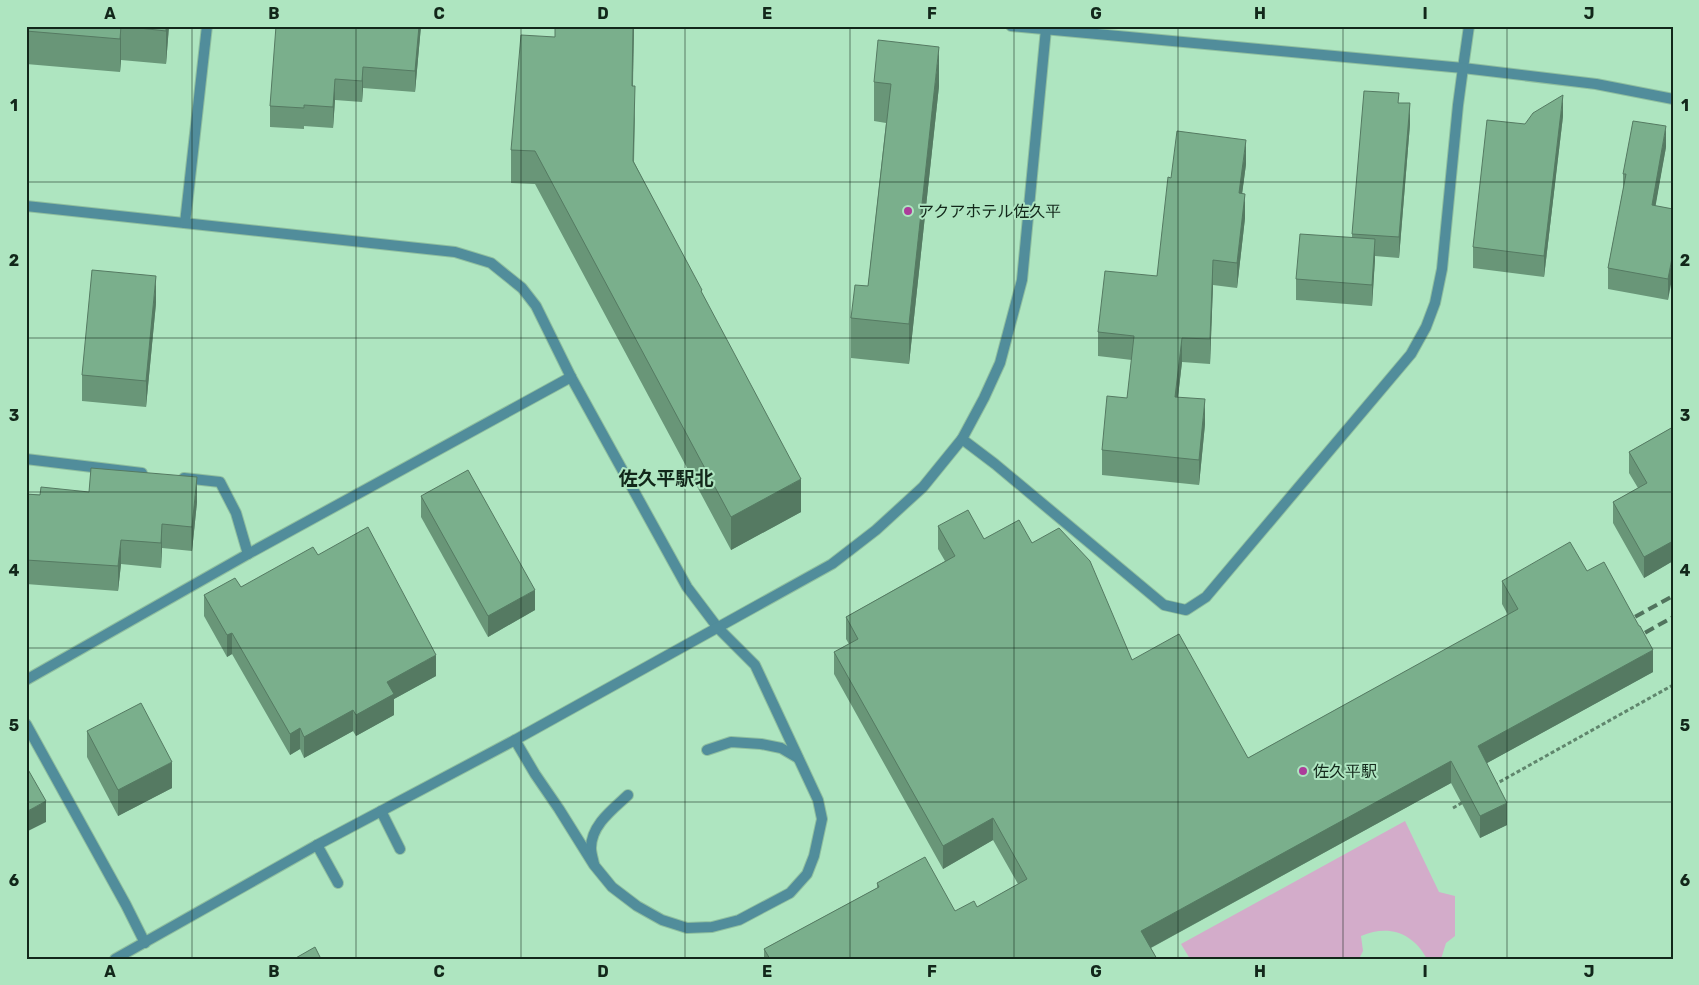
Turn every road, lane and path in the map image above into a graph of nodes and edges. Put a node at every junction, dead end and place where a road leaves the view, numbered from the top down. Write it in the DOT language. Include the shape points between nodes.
graph roads {
  1 [pos="207,26"];
  2 [pos="1011,26"];
  3 [pos="1469,26"];
  4 [pos="1046,28"];
  5 [pos="1463,68"];
  6 [pos="1673,100"];
  7 [pos="26,206"];
  8 [pos="185,223"];
  9 [pos="571,377"];
  10 [pos="962,439"];
  11 [pos="26,459"];
  12 [pos="152,474"];
  13 [pos="171,476"];
  14 [pos="248,554"];
  15 [pos="718,628"];
  16 [pos="26,680"];
  17 [pos="1673,685"];
  18 [pos="26,724"];
  19 [pos="515,740"];
  20 [pos="706,750"];
  21 [pos="798,758"];
  22 [pos="1487,789"];
  23 [pos="628,795"];
  24 [pos="1470,798"];
  25 [pos="1454,808"];
  26 [pos="380,811"];
  27 [pos="317,845"];
  28 [pos="400,849"];
  29 [pos="594,865"];
  30 [pos="338,884"];
  31 [pos="145,943"];
  32 [pos="115,959"];
  1 -- 8 [label="street"];
  2 -- 4 [label="street"];
  3 -- 5 [label="street"];
  4 -- 5 [label="street"];
  4 -- 10 [label="street" via="1022,280 1000,363"];
  5 -- 6 [label="street" via="1596,84"];
  5 -- 10 [label="street" via="1442,269 1436,303 1426,327 1410,354 1206,597 1186,610 1164,605"];
  7 -- 8 [label="street"];
  8 -- 9 [label="street" via="455,252 491,262 522,288 536,306"];
  9 -- 14 [label="street"];
  9 -- 15 [label="street" via="687,588"];
  10 -- 15 [label="street" via="923,487 876,530 832,564"];
  11 -- 12 [label="street"];
  13 -- 14 [label="street" via="220,482 236,513"];
  14 -- 16 [label="street"];
  15 -- 19 [label="street"];
  15 -- 21 [label="street" via="756,665"];
  17 -- 22 [label="path"];
  18 -- 31 [label="street"];
  19 -- 26 [label="street"];
  19 -- 29 [label="street"];
  20 -- 21 [label="street" via="730,742 762,744 782,748"];
  21 -- 29 [label="street" via="818,800 822,819 814,856 807,874 790,893 739,920 712,927 687,928 662,920 612,887"];
  23 -- 29 [label="street" via="605,816 594,834 591,848"];
  24 -- 25 [label="path"];
  26 -- 27 [label="street"];
  26 -- 28 [label="street"];
  27 -- 30 [label="street"];
  27 -- 31 [label="street"];
  31 -- 32 [label="street"];
}
